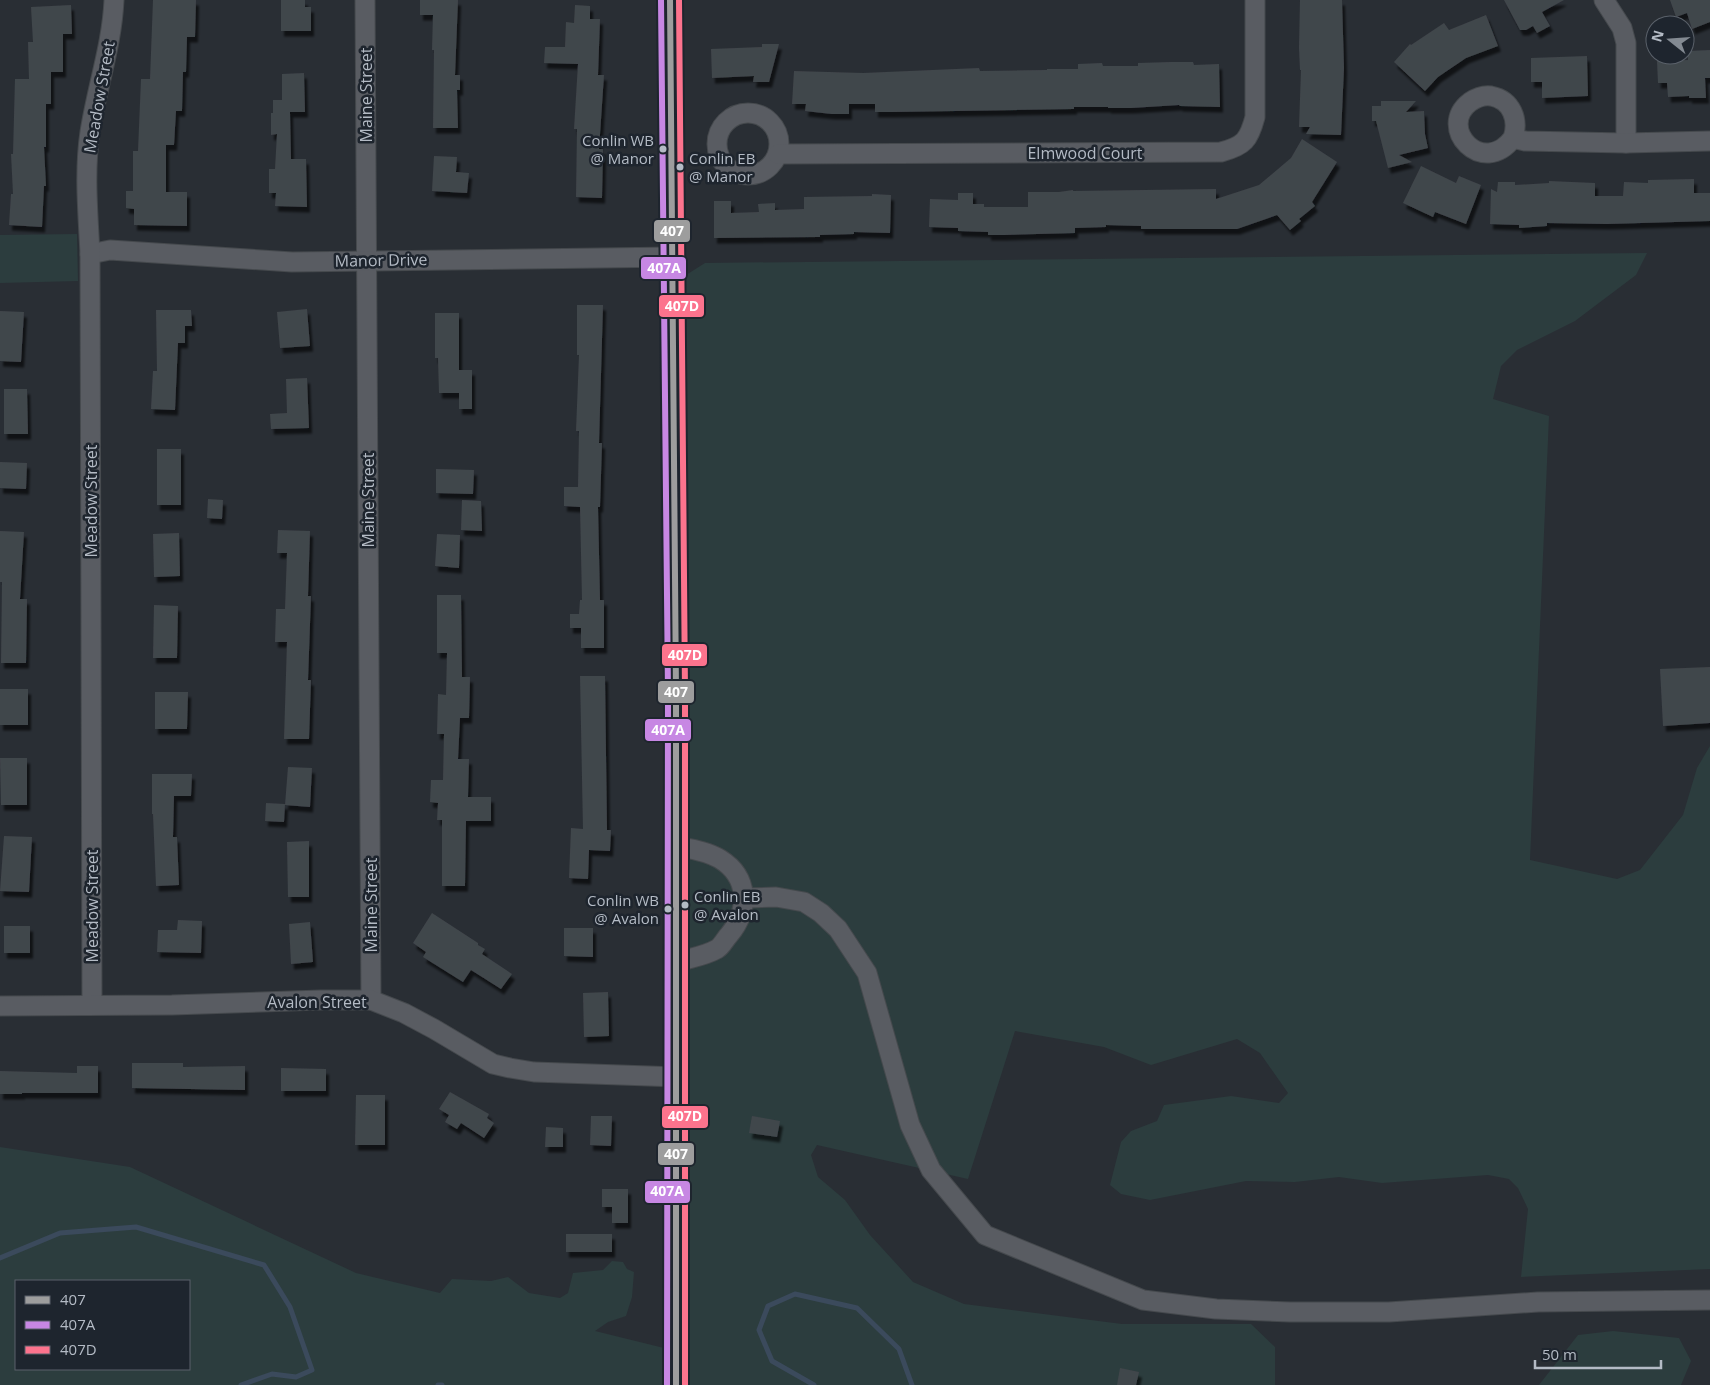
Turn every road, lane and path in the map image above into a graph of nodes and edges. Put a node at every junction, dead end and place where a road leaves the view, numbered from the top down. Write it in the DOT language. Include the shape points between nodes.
graph roads {
  1 [pos="114,0"];
  2 [pos="365,0"];
  3 [pos="670,0"];
  4 [pos="1255,0"];
  5 [pos="1604,0"];
  6 [pos="1513,138"];
  7 [pos="1710,141"];
  8 [pos="1626,143"];
  9 [pos="778,154"];
  10 [pos="90,254"];
  11 [pos="674,257"];
  12 [pos="367,261"];
  13 [pos="676,846"];
  14 [pos="745,898"];
  15 [pos="677,962"];
  16 [pos="371,1000"];
  17 [pos="92,1005"];
  18 [pos="0,1006"];
  19 [pos="678,1077"];
  20 [pos="1710,1300"];
  21 [pos="676,1385"];
  1 -- 10 [label="street, Meadow Street" via="86,168"];
  2 -- 12 [label="street, Maine Street"];
  3 -- 11 [label="street"];
  4 -- 9 [label="street, Elmwood Court" via="1255,117 1250,134 1242,145 1232,150"];
  5 -- 8 [label="street" via="1622,28 1626,43"];
  6 -- 8 [label="street"];
  7 -- 8 [label="street"];
  10 -- 12 [label="street, Manor Drive" via="110,250 292,262"];
  10 -- 17 [label="street, Meadow Street"];
  11 -- 12 [label="street, Manor Drive"];
  11 -- 13 [label="street"];
  12 -- 16 [label="street, Maine Street"];
  13 -- 14 [label="street" via="721,860 740,880"];
  13 -- 15 [label="street"];
  14 -- 15 [label="street" via="743,913 718,948"];
  14 -- 20 [label="street" via="776,897 804,902 838,929 867,973 910,1125 932,1170 985,1236 1143,1300 1216,1309 1389,1312 1538,1302"];
  15 -- 19 [label="street"];
  16 -- 17 [label="street, Avalon Street"];
  16 -- 19 [label="street, Avalon Street" via="434,1029 493,1064 534,1072"];
  17 -- 18 [label="street, Avalon Street"];
  19 -- 21 [label="street"];
}
